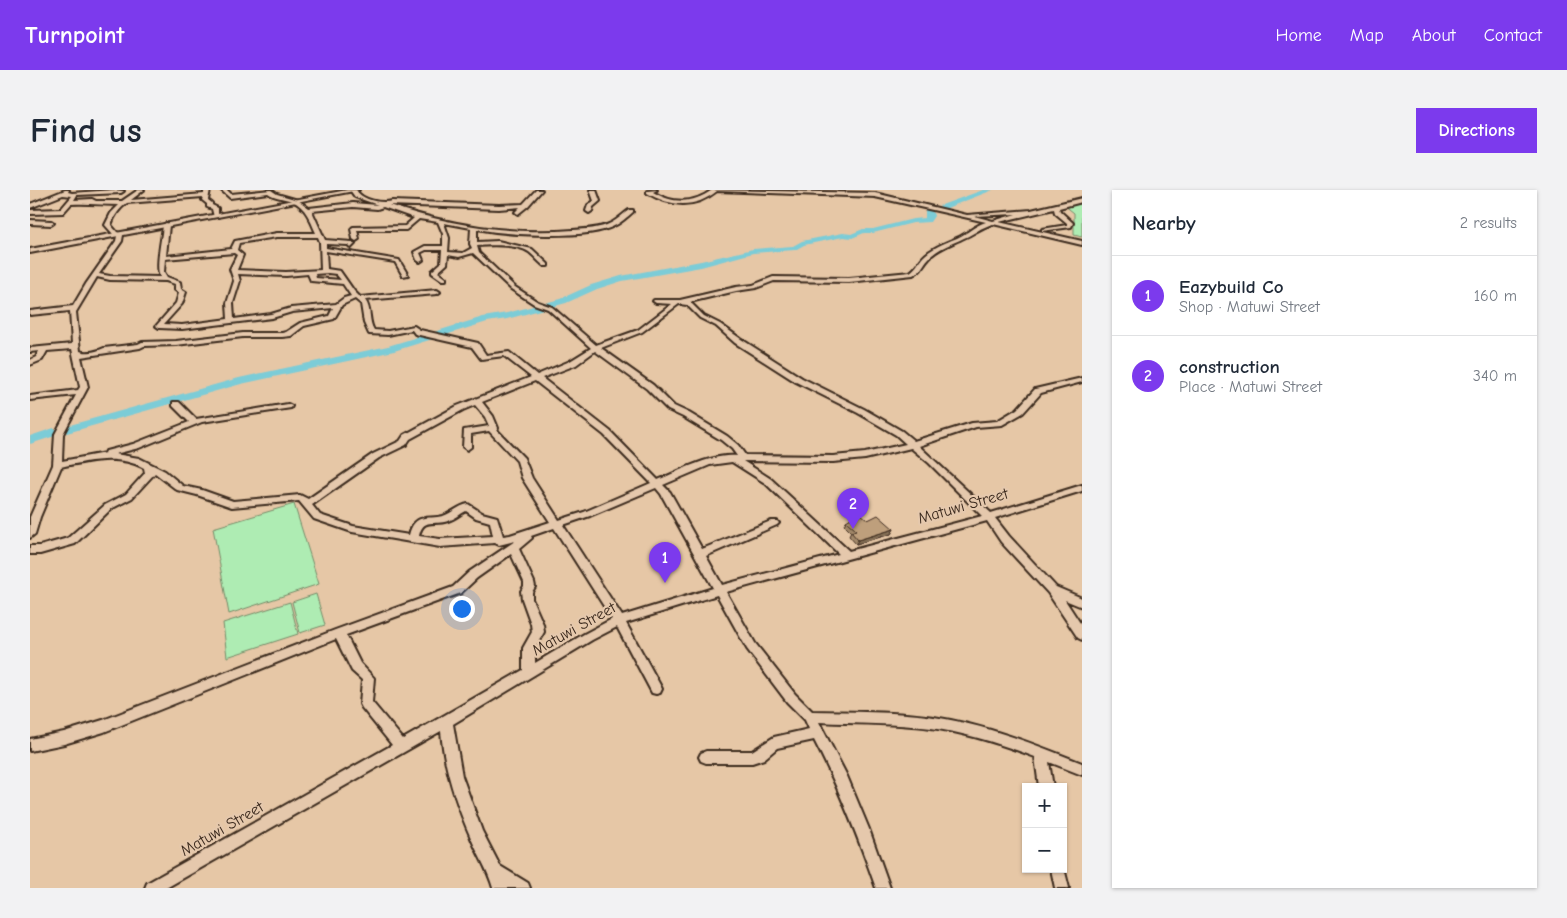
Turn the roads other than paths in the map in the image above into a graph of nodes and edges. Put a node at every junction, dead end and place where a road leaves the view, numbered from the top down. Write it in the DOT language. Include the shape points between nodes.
graph roads {
  1 [pos="68,190"];
  2 [pos="122,190"];
  3 [pos="141,190"];
  4 [pos="224,190"];
  5 [pos="269,190"];
  6 [pos="354,190"];
  7 [pos="539,190"];
  8 [pos="593,190"];
  9 [pos="654,190"];
  10 [pos="716,190"];
  11 [pos="864,190"];
  12 [pos="206,192"];
  13 [pos="62,193"];
  14 [pos="74,194"];
  15 [pos="875,195"];
  16 [pos="1082,200"];
  17 [pos="296,201"];
  18 [pos="70,202"];
  19 [pos="122,203"];
  20 [pos="526,205"];
  21 [pos="30,206"];
  22 [pos="383,206"];
  23 [pos="1056,207"];
  24 [pos="307,210"];
  25 [pos="589,211"];
  26 [pos="631,211"];
  27 [pos="30,212"];
  28 [pos="518,212"];
  29 [pos="1031,212"];
  30 [pos="958,215"];
  31 [pos="216,216"];
  32 [pos="418,218"];
  33 [pos="440,221"];
  34 [pos="30,222"];
  35 [pos="51,223"];
  36 [pos="993,223"];
  37 [pos="166,225"];
  38 [pos="474,228"];
  39 [pos="1028,230"];
  40 [pos="118,234"];
  41 [pos="320,235"];
  42 [pos="356,239"];
  43 [pos="323,242"];
  44 [pos="1082,243"];
  45 [pos="351,246"];
  46 [pos="474,247"];
  47 [pos="324,249"];
  48 [pos="30,251"];
  49 [pos="445,251"];
  50 [pos="235,252"];
  51 [pos="163,256"];
  52 [pos="420,260"];
  53 [pos="546,265"];
  54 [pos="324,271"];
  55 [pos="234,272"];
  56 [pos="310,272"];
  57 [pos="405,274"];
  58 [pos="96,275"];
  59 [pos="166,279"];
  60 [pos="444,279"];
  61 [pos="346,282"];
  62 [pos="437,292"];
  63 [pos="357,298"];
  64 [pos="656,301"];
  65 [pos="682,302"];
  66 [pos="336,306"];
  67 [pos="75,308"];
  68 [pos="30,313"];
  69 [pos="231,320"];
  70 [pos="595,348"];
  71 [pos="76,349"];
  72 [pos="30,350"];
  73 [pos="44,350"];
  74 [pos="30,363"];
  75 [pos="536,376"];
  76 [pos="1082,380"];
  77 [pos="82,392"];
  78 [pos="30,398"];
  79 [pos="477,402"];
  80 [pos="176,404"];
  81 [pos="288,406"];
  82 [pos="194,422"];
  83 [pos="494,428"];
  84 [pos="912,445"];
  85 [pos="467,447"];
  86 [pos="89,458"];
  87 [pos="732,458"];
  88 [pos="743,458"];
  89 [pos="57,465"];
  90 [pos="148,465"];
  91 [pos="660,484"];
  92 [pos="1082,488"];
  93 [pos="307,504"];
  94 [pos="989,516"];
  95 [pos="32,518"];
  96 [pos="774,523"];
  97 [pos="557,525"];
  98 [pos="539,531"];
  99 [pos="30,534"];
  100 [pos="412,539"];
  101 [pos="499,541"];
  102 [pos="513,547"];
  103 [pos="30,550"];
  104 [pos="700,554"];
  105 [pos="847,555"];
  106 [pos="720,590"];
  107 [pos="1052,590"];
  108 [pos="1082,603"];
  109 [pos="619,621"];
  110 [pos="339,634"];
  111 [pos="1082,635"];
  112 [pos="529,673"];
  113 [pos="656,689"];
  114 [pos="810,716"];
  115 [pos="446,721"];
  116 [pos="819,733"];
  117 [pos="30,745"];
  118 [pos="400,746"];
  119 [pos="1042,752"];
  120 [pos="706,757"];
  121 [pos="1082,769"];
  122 [pos="1046,783"];
  123 [pos="496,872"];
  124 [pos="1059,873"];
  125 [pos="152,888"];
  126 [pos="500,888"];
  127 [pos="523,888"];
  128 [pos="883,888"];
  129 [pos="1062,888"];
  1 -- 13 [label="street"];
  2 -- 14 [label="street"];
  2 -- 19 [label="street" via="126,195"];
  3 -- 19 [label="street"];
  4 -- 5 [label="street" via="230,196"];
  5 -- 17 [label="street"];
  6 -- 17 [label="street"];
  6 -- 22 [label="street" via="357,196"];
  7 -- 20 [label="street"];
  8 -- 25 [label="street" via="597,201"];
  9 -- 10 [label="street" via="649,192 681,204 706,198"];
  10 -- 15 [label="street"];
  11 -- 15 [label="street"];
  12 -- 19 [label="street"];
  12 -- 31 [label="street" via="205,200 215,208"];
  13 -- 14 [label="street"];
  13 -- 21 [label="street"];
  14 -- 18 [label="street"];
  15 -- 30 [label="street"];
  16 -- 23 [label="street"];
  17 -- 24 [label="street"];
  17 -- 31 [label="street"];
  18 -- 19 [label="street"];
  18 -- 27 [label="street" via="63,211"];
  19 -- 40 [label="street" via="108,224"];
  20 -- 22 [label="street" via="499,208 395,202"];
  20 -- 28 [label="street"];
  22 -- 24 [label="street" via="353,205"];
  22 -- 32 [label="street"];
  23 -- 29 [label="street"];
  23 -- 39 [label="street" via="1057,212 1070,223 1069,226"];
  24 -- 41 [label="street"];
  26 -- 38 [label="street" via="612,225 593,231 559,233"];
  29 -- 30 [label="street"];
  29 -- 36 [label="street"];
  30 -- 36 [label="street"];
  31 -- 37 [label="street"];
  32 -- 33 [label="street"];
  32 -- 42 [label="street" via="406,228 355,228"];
  33 -- 38 [label="street"];
  33 -- 49 [label="street" via="448,240"];
  34 -- 35 [label="street"];
  36 -- 39 [label="street"];
  36 -- 65 [label="street" via="979,226 938,248 911,274 849,280 773,279 757,286"];
  37 -- 40 [label="street"];
  37 -- 51 [label="street"];
  38 -- 46 [label="street"];
  39 -- 44 [label="street"];
  40 -- 48 [label="street"];
  40 -- 58 [label="street" via="121,235 119,241"];
  41 -- 43 [label="street"];
  41 -- 50 [label="street" via="277,235 244,240 235,244"];
  43 -- 45 [label="street"];
  43 -- 47 [label="street"];
  46 -- 49 [label="street" via="470,253 461,255"];
  46 -- 53 [label="street" via="498,243 523,248 530,250"];
  46 -- 70 [label="street" via="480,258 513,288 550,308"];
  47 -- 54 [label="street"];
  47 -- 57 [label="street" via="397,260"];
  49 -- 52 [label="street" via="422,249 417,252"];
  49 -- 60 [label="street" via="444,264 434,272"];
  50 -- 51 [label="street"];
  50 -- 55 [label="street" via="240,255"];
  51 -- 59 [label="street" via="160,269"];
  54 -- 56 [label="street"];
  54 -- 61 [label="street" via="338,272"];
  55 -- 56 [label="street"];
  55 -- 69 [label="street" via="237,281 230,303"];
  56 -- 61 [label="street" via="313,280"];
  58 -- 59 [label="street"];
  58 -- 67 [label="street"];
  59 -- 69 [label="street" via="178,283 178,290 183,292 175,310 159,326 182,327"];
  61 -- 63 [label="street"];
  62 -- 63 [label="street"];
  63 -- 66 [label="street" via="344,300"];
  63 -- 75 [label="street" via="365,306 366,321 372,332 388,333 414,328 418,332 456,338 474,345 484,357 506,354"];
  64 -- 65 [label="street"];
  65 -- 70 [label="street" via="673,305 640,331"];
  65 -- 84 [label="street" via="799,380 861,411 899,433"];
  66 -- 69 [label="street"];
  66 -- 71 [label="street" via="332,318 302,324 288,334 142,344 82,355"];
  67 -- 68 [label="street"];
  67 -- 71 [label="street"];
  70 -- 75 [label="street" via="573,363"];
  70 -- 88 [label="street" via="650,388 670,408 730,443"];
  71 -- 73 [label="street"];
  71 -- 77 [label="street" via="84,382"];
  72 -- 73 [label="street"];
  73 -- 74 [label="street" via="40,358"];
  75 -- 79 [label="street"];
  75 -- 91 [label="street" via="607,433"];
  76 -- 84 [label="street" via="1038,391 1020,411 999,423 975,425"];
  77 -- 78 [label="street"];
  77 -- 89 [label="street" via="59,434"];
  79 -- 83 [label="street"];
  79 -- 93 [label="street" via="407,437 403,443 376,456"];
  80 -- 82 [label="street"];
  81 -- 82 [label="street"];
  82 -- 86 [label="street" via="136,446"];
  83 -- 85 [label="street" via="467,432"];
  83 -- 97 [label="street" via="502,442 521,460 527,478"];
  84 -- 88 [label="street" via="857,458"];
  84 -- 94 [label="street"];
  86 -- 89 [label="street"];
  86 -- 90 [label="street" via="122,457"];
  87 -- 88 [label="street"];
  87 -- 91 [label="street" via="708,462"];
  87 -- 105 [label="street" via="768,482"];
  89 -- 95 [label="street"];
  90 -- 93 [label="street" via="180,488 232,504 297,498 304,499"];
  90 -- 103 [label="street" via="150,473 143,482 125,499 108,507 71,541"];
  91 -- 97 [label="street"];
  91 -- 104 [label="street"];
  92 -- 94 [label="street, Matuwi Street"];
  93 -- 100 [label="street" via="313,515 343,526"];
  94 -- 105 [label="street, Matuwi Street"];
  94 -- 107 [label="street"];
  95 -- 99 [label="street"];
  96 -- 104 [label="street"];
  97 -- 98 [label="street"];
  97 -- 109 [label="street"];
  98 -- 101 [label="street"];
  98 -- 102 [label="street"];
  100 -- 101 [label="street" via="448,543"];
  100 -- 101 [label="street" via="421,522 448,518 468,507 479,516 494,519"];
  102 -- 110 [label="street" via="457,590"];
  102 -- 112 [label="street" via="529,582 527,600 538,624 538,632 529,648"];
  104 -- 106 [label="street"];
  105 -- 106 [label="street, Matuwi Street"];
  106 -- 109 [label="street, Matuwi Street"];
  106 -- 114 [label="street" via="763,662 790,698"];
  107 -- 108 [label="street"];
  107 -- 111 [label="street"];
  109 -- 112 [label="street, Matuwi Street"];
  109 -- 113 [label="street"];
  110 -- 117 [label="street" via="104,726"];
  110 -- 118 [label="street" via="356,667 368,678 366,704"];
  112 -- 115 [label="street, Matuwi Street"];
  114 -- 116 [label="street"];
  114 -- 119 [label="street" via="934,723 983,733"];
  115 -- 118 [label="street, Matuwi Street"];
  115 -- 123 [label="street" via="456,784"];
  116 -- 120 [label="street" via="774,743 752,757"];
  116 -- 128 [label="street" via="859,821"];
  118 -- 125 [label="street, Matuwi Street"];
  119 -- 121 [label="street"];
  119 -- 122 [label="street"];
  123 -- 126 [label="street"];
  123 -- 127 [label="street"];
  124 -- 129 [label="street"];
}
